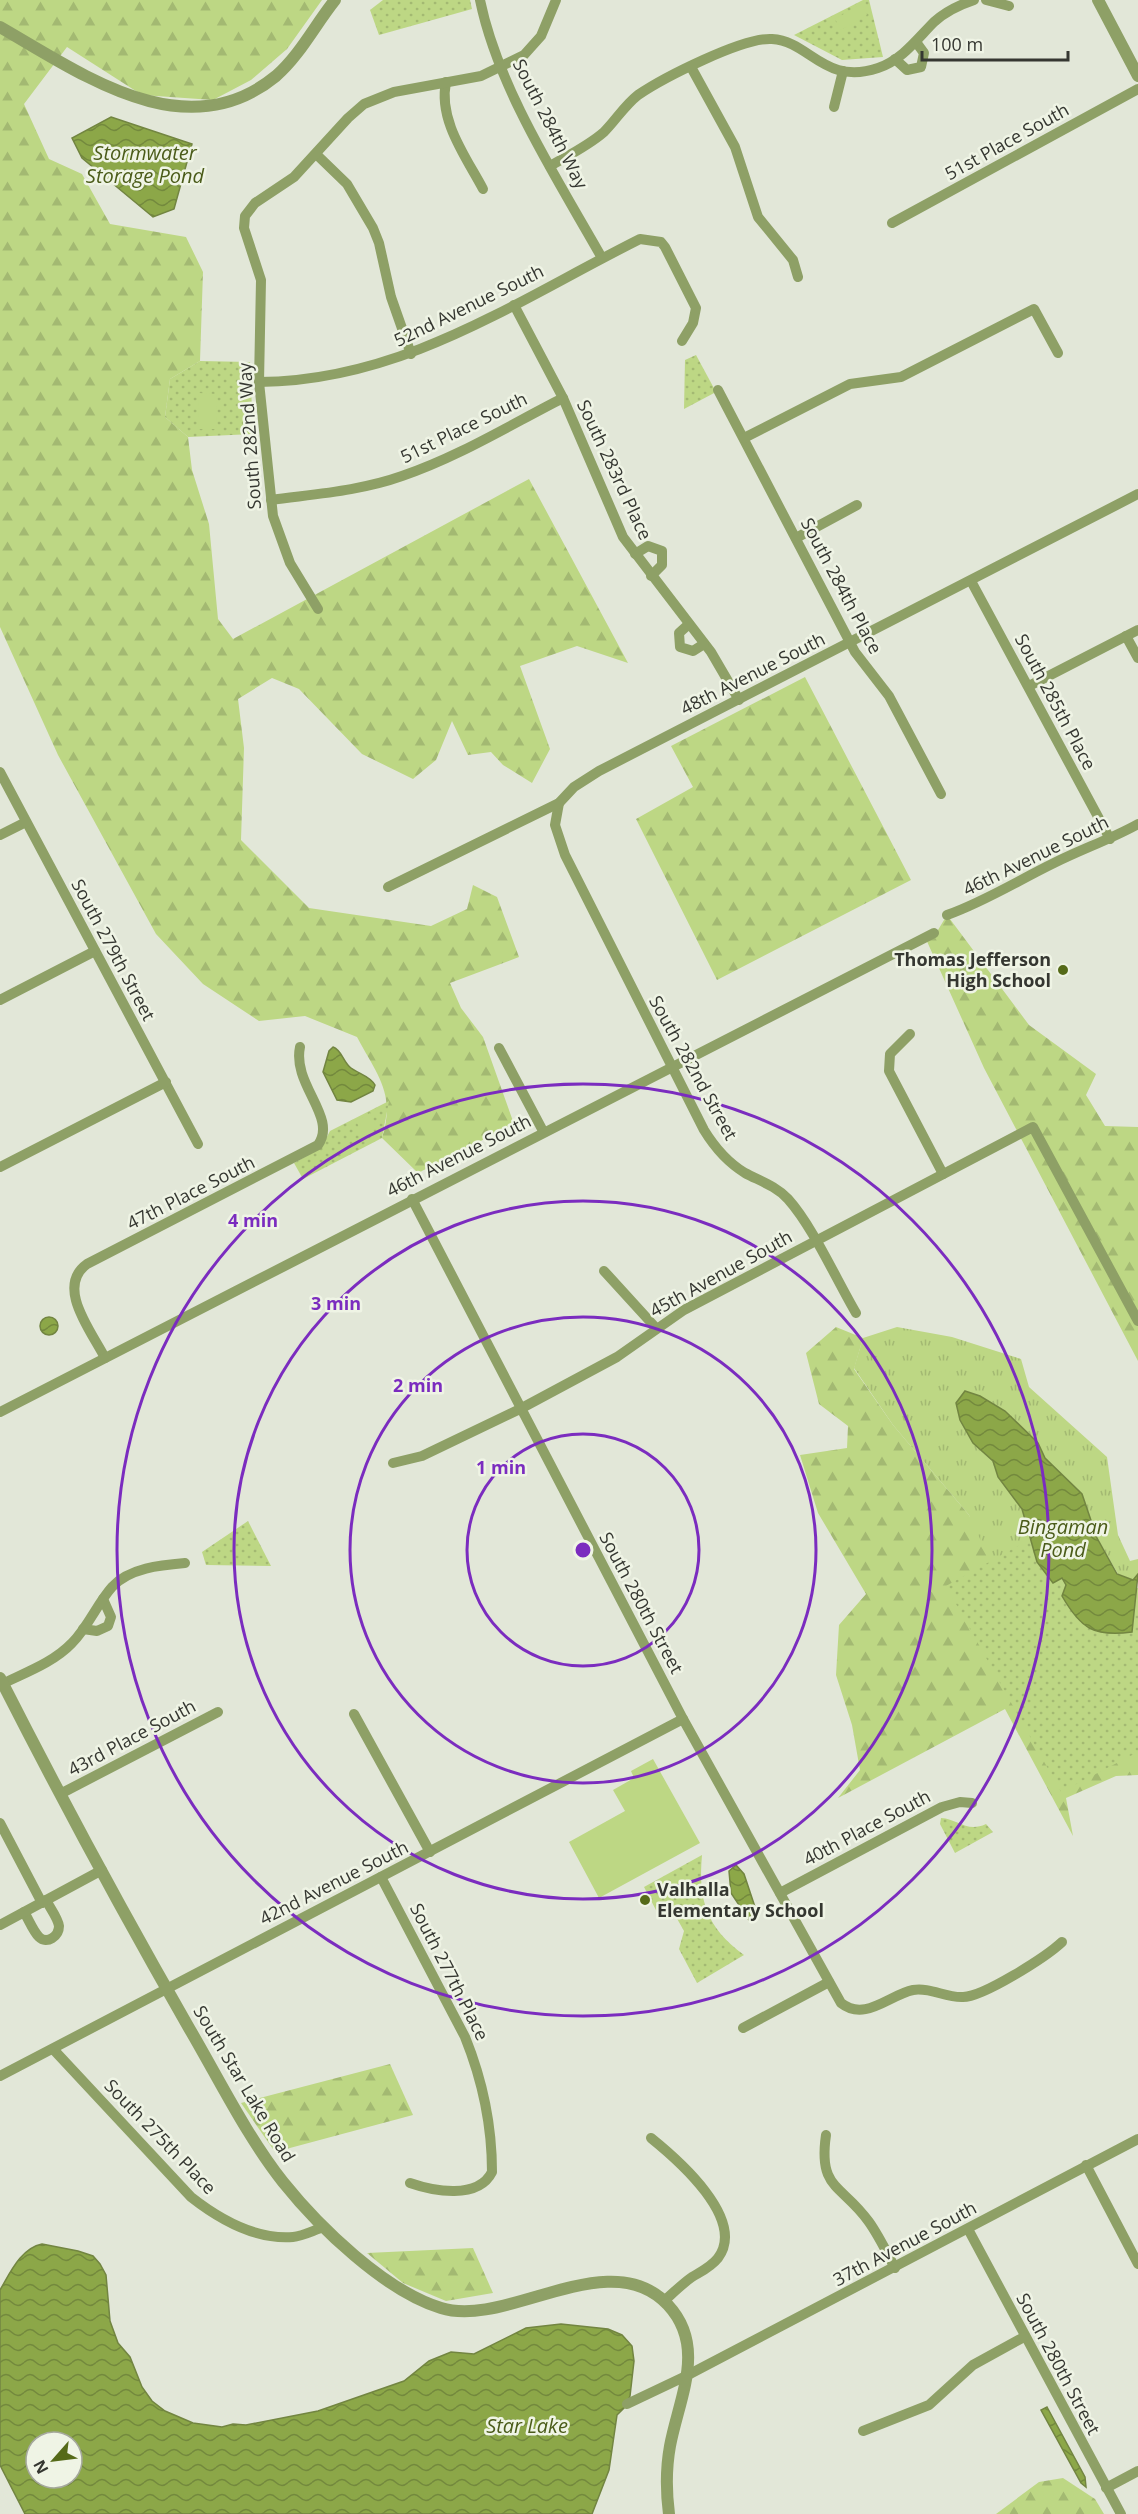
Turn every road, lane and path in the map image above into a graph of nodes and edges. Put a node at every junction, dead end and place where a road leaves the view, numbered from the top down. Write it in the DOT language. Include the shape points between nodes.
graph roads {
  1 [pos="335,0"];
  2 [pos="480,0"];
  3 [pos="556,0"];
  4 [pos="974,0"];
  5 [pos="987,0"];
  6 [pos="1098,0"];
  7 [pos="1009,6"];
  8 [pos="0,27"];
  9 [pos="915,42"];
  10 [pos="895,59"];
  11 [pos="501,68"];
  12 [pos="691,68"];
  13 [pos="843,71"];
  14 [pos="1138,76"];
  15 [pos="446,82"];
  16 [pos="1138,89"];
  17 [pos="834,106"];
  18 [pos="316,155"];
  19 [pos="550,166"];
  20 [pos="483,189"];
  21 [pos="892,223"];
  22 [pos="602,258"];
  23 [pos="798,278"];
  24 [pos="514,304"];
  25 [pos="682,341"];
  26 [pos="1058,353"];
  27 [pos="411,354"];
  28 [pos="259,382"];
  29 [pos="718,390"];
  30 [pos="563,398"];
  31 [pos="744,438"];
  32 [pos="1138,494"];
  33 [pos="271,500"];
  34 [pos="857,505"];
  35 [pos="796,538"];
  36 [pos="635,555"];
  37 [pos="651,576"];
  38 [pos="971,581"];
  39 [pos="318,609"];
  40 [pos="690,624"];
  41 [pos="1138,630"];
  42 [pos="1126,636"];
  43 [pos="850,642"];
  44 [pos="704,644"];
  45 [pos="1138,658"];
  46 [pos="1029,686"];
  47 [pos="739,700"];
  48 [pos="0,772"];
  49 [pos="941,794"];
  50 [pos="559,803"];
  51 [pos="26,822"];
  52 [pos="1138,824"];
  53 [pos="0,836"];
  54 [pos="1110,839"];
  55 [pos="388,887"];
  56 [pos="947,915"];
  57 [pos="934,933"];
  58 [pos="95,951"];
  59 [pos="0,1000"];
  60 [pos="910,1034"];
  61 [pos="300,1047"];
  62 [pos="499,1048"];
  63 [pos="670,1067"];
  64 [pos="166,1082"];
  65 [pos="543,1131"];
  66 [pos="198,1144"];
  67 [pos="0,1167"];
  68 [pos="943,1174"];
  69 [pos="412,1199"];
  70 [pos="814,1240"];
  71 [pos="604,1271"];
  72 [pos="856,1313"];
  73 [pos="1138,1321"];
  74 [pos="656,1328"];
  75 [pos="105,1358"];
  76 [pos="520,1409"];
  77 [pos="0,1412"];
  78 [pos="393,1463"];
  79 [pos="185,1563"];
  80 [pos="103,1599"];
  81 [pos="83,1629"];
  82 [pos="1,1682"];
  83 [pos="218,1712"];
  84 [pos="354,1714"];
  85 [pos="683,1719"];
  86 [pos="62,1793"];
  87 [pos="972,1803"];
  88 [pos="0,1823"];
  89 [pos="430,1852"];
  90 [pos="102,1870"];
  91 [pos="381,1877"];
  92 [pos="780,1893"];
  93 [pos="44,1901"];
  94 [pos="24,1912"];
  95 [pos="0,1925"];
  96 [pos="1062,1942"];
  97 [pos="829,1982"];
  98 [pos="166,1987"];
  99 [pos="743,2028"];
  100 [pos="53,2049"];
  101 [pos="0,2076"];
  102 [pos="826,2134"];
  103 [pos="651,2138"];
  104 [pos="1138,2139"];
  105 [pos="1086,2165"];
  106 [pos="410,2183"];
  107 [pos="324,2227"];
  108 [pos="968,2229"];
  109 [pos="1138,2264"];
  110 [pos="895,2268"];
  111 [pos="664,2301"];
  112 [pos="1024,2337"];
  113 [pos="687,2376"];
  114 [pos="627,2404"];
  115 [pos="863,2431"];
  116 [pos="1138,2471"];
  117 [pos="1106,2488"];
  118 [pos="669,2514"];
  119 [pos="1121,2514"];
  1 -- 8 [label="street" via="276,76 236,99 195,109 162,106 116,89"];
  2 -- 11 [label="street, South 284th Way"];
  3 -- 11 [label="street" via="542,36"];
  4 -- 9 [label="street" via="948,11"];
  5 -- 7 [label="street"];
  6 -- 14 [label="street"];
  9 -- 10 [label="street"];
  9 -- 10 [label="street" via="924,53 921,67 907,70"];
  10 -- 13 [label="street" via="878,68"];
  11 -- 15 [label="street"];
  11 -- 19 [label="street, South 284th Way"];
  12 -- 13 [label="street" via="737,45 773,39"];
  12 -- 19 [label="street" via="639,94 606,130"];
  12 -- 23 [label="street" via="735,147 758,217 793,260"];
  13 -- 17 [label="street"];
  15 -- 18 [label="street" via="379,96 364,104"];
  15 -- 20 [label="street" via="444,103 449,123"];
  16 -- 21 [label="street, 51st Place South"];
  18 -- 27 [label="street" via="347,184 373,228"];
  18 -- 28 [label="street, South 282nd Way" via="244,216 244,228 261,280"];
  19 -- 22 [label="street, South 284th Way"];
  22 -- 24 [label="street, 52nd Avenue South"];
  22 -- 25 [label="street, 52nd Avenue South" via="640,239 661,242 694,299 695,316"];
  24 -- 27 [label="street, 52nd Avenue South"];
  24 -- 30 [label="street, South 283rd Place"];
  26 -- 31 [label="street" via="1034,309 901,377 850,384"];
  27 -- 28 [label="street, 52nd Avenue South" via="341,374"];
  28 -- 33 [label="street, South 282nd Way"];
  29 -- 31 [label="street, South 284th Place"];
  30 -- 33 [label="street, 51st Place South" via="436,463 401,476 349,489"];
  30 -- 36 [label="street, South 283rd Place" via="609,507"];
  31 -- 35 [label="street, South 284th Place"];
  32 -- 38 [label="street, 48th Avenue South"];
  33 -- 39 [label="street, South 282nd Way" via="278,535 290,563"];
  34 -- 35 [label="street"];
  35 -- 43 [label="street, South 284th Place"];
  36 -- 37 [label="street, South 283rd Place"];
  36 -- 37 [label="street" via="648,546 662,551 662,565"];
  37 -- 40 [label="street, South 283rd Place"];
  38 -- 43 [label="street, 48th Avenue South"];
  38 -- 46 [label="street, South 285th Place"];
  40 -- 44 [label="street, South 283rd Place"];
  40 -- 44 [label="street" via="679,633 680,647 693,651"];
  41 -- 42 [label="street"];
  42 -- 45 [label="street"];
  42 -- 46 [label="street"];
  43 -- 47 [label="street, 48th Avenue South"];
  43 -- 49 [label="street, South 284th Place" via="889,696"];
  44 -- 47 [label="street, South 283rd Place"];
  46 -- 54 [label="street, South 285th Place"];
  47 -- 50 [label="street, 48th Avenue South" via="585,779"];
  48 -- 51 [label="street, South 279th Street"];
  50 -- 55 [label="street, 48th Avenue South"];
  50 -- 63 [label="street, South 282nd Street" via="555,825 564,855"];
  51 -- 53 [label="street"];
  51 -- 58 [label="street, South 279th Street"];
  52 -- 54 [label="street, 46th Avenue South"];
  54 -- 56 [label="street, 46th Avenue South"];
  57 -- 63 [label="street, 46th Avenue South"];
  58 -- 59 [label="street"];
  58 -- 64 [label="street, South 279th Street"];
  60 -- 68 [label="street" via="890,1054 889,1071"];
  61 -- 75 [label="street, 47th Place South" via="299,1072 325,1124 323,1136 312,1149 80,1269 73,1292"];
  62 -- 65 [label="street"];
  63 -- 65 [label="street, 46th Avenue South"];
  63 -- 70 [label="street, South 282nd Street" via="721,1155 787,1198"];
  64 -- 66 [label="street, South 279th Street"];
  64 -- 67 [label="street"];
  65 -- 69 [label="street, 46th Avenue South"];
  68 -- 70 [label="street, 45th Avenue South"];
  68 -- 73 [label="street, 45th Avenue South" via="1033,1127"];
  69 -- 75 [label="street, 46th Avenue South"];
  69 -- 76 [label="street, South 280th Street"];
  70 -- 72 [label="street, South 282nd Street"];
  70 -- 74 [label="street, 45th Avenue South"];
  71 -- 74 [label="street"];
  74 -- 76 [label="street, 45th Avenue South" via="617,1357"];
  75 -- 77 [label="street, 46th Avenue South"];
  76 -- 78 [label="street, 45th Avenue South" via="422,1456"];
  76 -- 85 [label="street, South 280th Street"];
  79 -- 80 [label="street" via="136,1572 113,1586"];
  80 -- 81 [label="street"];
  80 -- 81 [label="street" via="111,1617 108,1626 97,1631"];
  81 -- 82 [label="street" via="59,1655"];
  82 -- 86 [label="street, South Star Lake Road"];
  83 -- 86 [label="street, 43rd Place South"];
  84 -- 89 [label="street"];
  85 -- 89 [label="street, 42nd Avenue South"];
  85 -- 92 [label="street, South 280th Street"];
  86 -- 90 [label="street, South Star Lake Road"];
  87 -- 92 [label="street, 40th Place South" via="942,1807"];
  88 -- 93 [label="street"];
  89 -- 91 [label="street, 42nd Avenue South"];
  90 -- 93 [label="street"];
  90 -- 98 [label="street, South Star Lake Road"];
  91 -- 98 [label="street, 42nd Avenue South"];
  91 -- 106 [label="street, South 277th Place" via="465,2037 476,2064 492,2144 492,2172 478,2187 425,2188"];
  92 -- 97 [label="street, South 280th Street"];
  93 -- 94 [label="street"];
  93 -- 94 [label="street" via="59,1925 51,1939 39,1937"];
  94 -- 95 [label="street"];
  96 -- 97 [label="street, South 280th Street" via="1047,1956 966,1998 916,1989 857,2010 841,2003"];
  97 -- 99 [label="street"];
  98 -- 100 [label="street, 42nd Avenue South"];
  98 -- 107 [label="street, South Star Lake Road" via="281,2180"];
  100 -- 101 [label="street, 42nd Avenue South"];
  100 -- 107 [label="street, South 275th Place" via="191,2197 210,2211 232,2224 276,2236 295,2237"];
  102 -- 110 [label="street" via="822,2160 828,2175 869,2222"];
  103 -- 111 [label="street" via="680,2161 702,2186 724,2232 723,2249 714,2263"];
  104 -- 105 [label="street, 37th Avenue South"];
  105 -- 108 [label="street, 37th Avenue South"];
  105 -- 109 [label="street"];
  107 -- 111 [label="street, South Star Lake Road" via="392,2285 445,2310 486,2308 604,2282 631,2284"];
  108 -- 110 [label="street, 37th Avenue South"];
  108 -- 112 [label="street, South 280th Street"];
  110 -- 113 [label="street, 37th Avenue South"];
  111 -- 113 [label="street, South Star Lake Road" via="687,2339"];
  112 -- 115 [label="street" via="973,2366 929,2405"];
  112 -- 117 [label="street, South 280th Street"];
  113 -- 114 [label="street, 37th Avenue South"];
  113 -- 118 [label="street, South Star Lake Road" via="670,2448"];
  116 -- 117 [label="street"];
  117 -- 119 [label="street, South 280th Street"];
}
